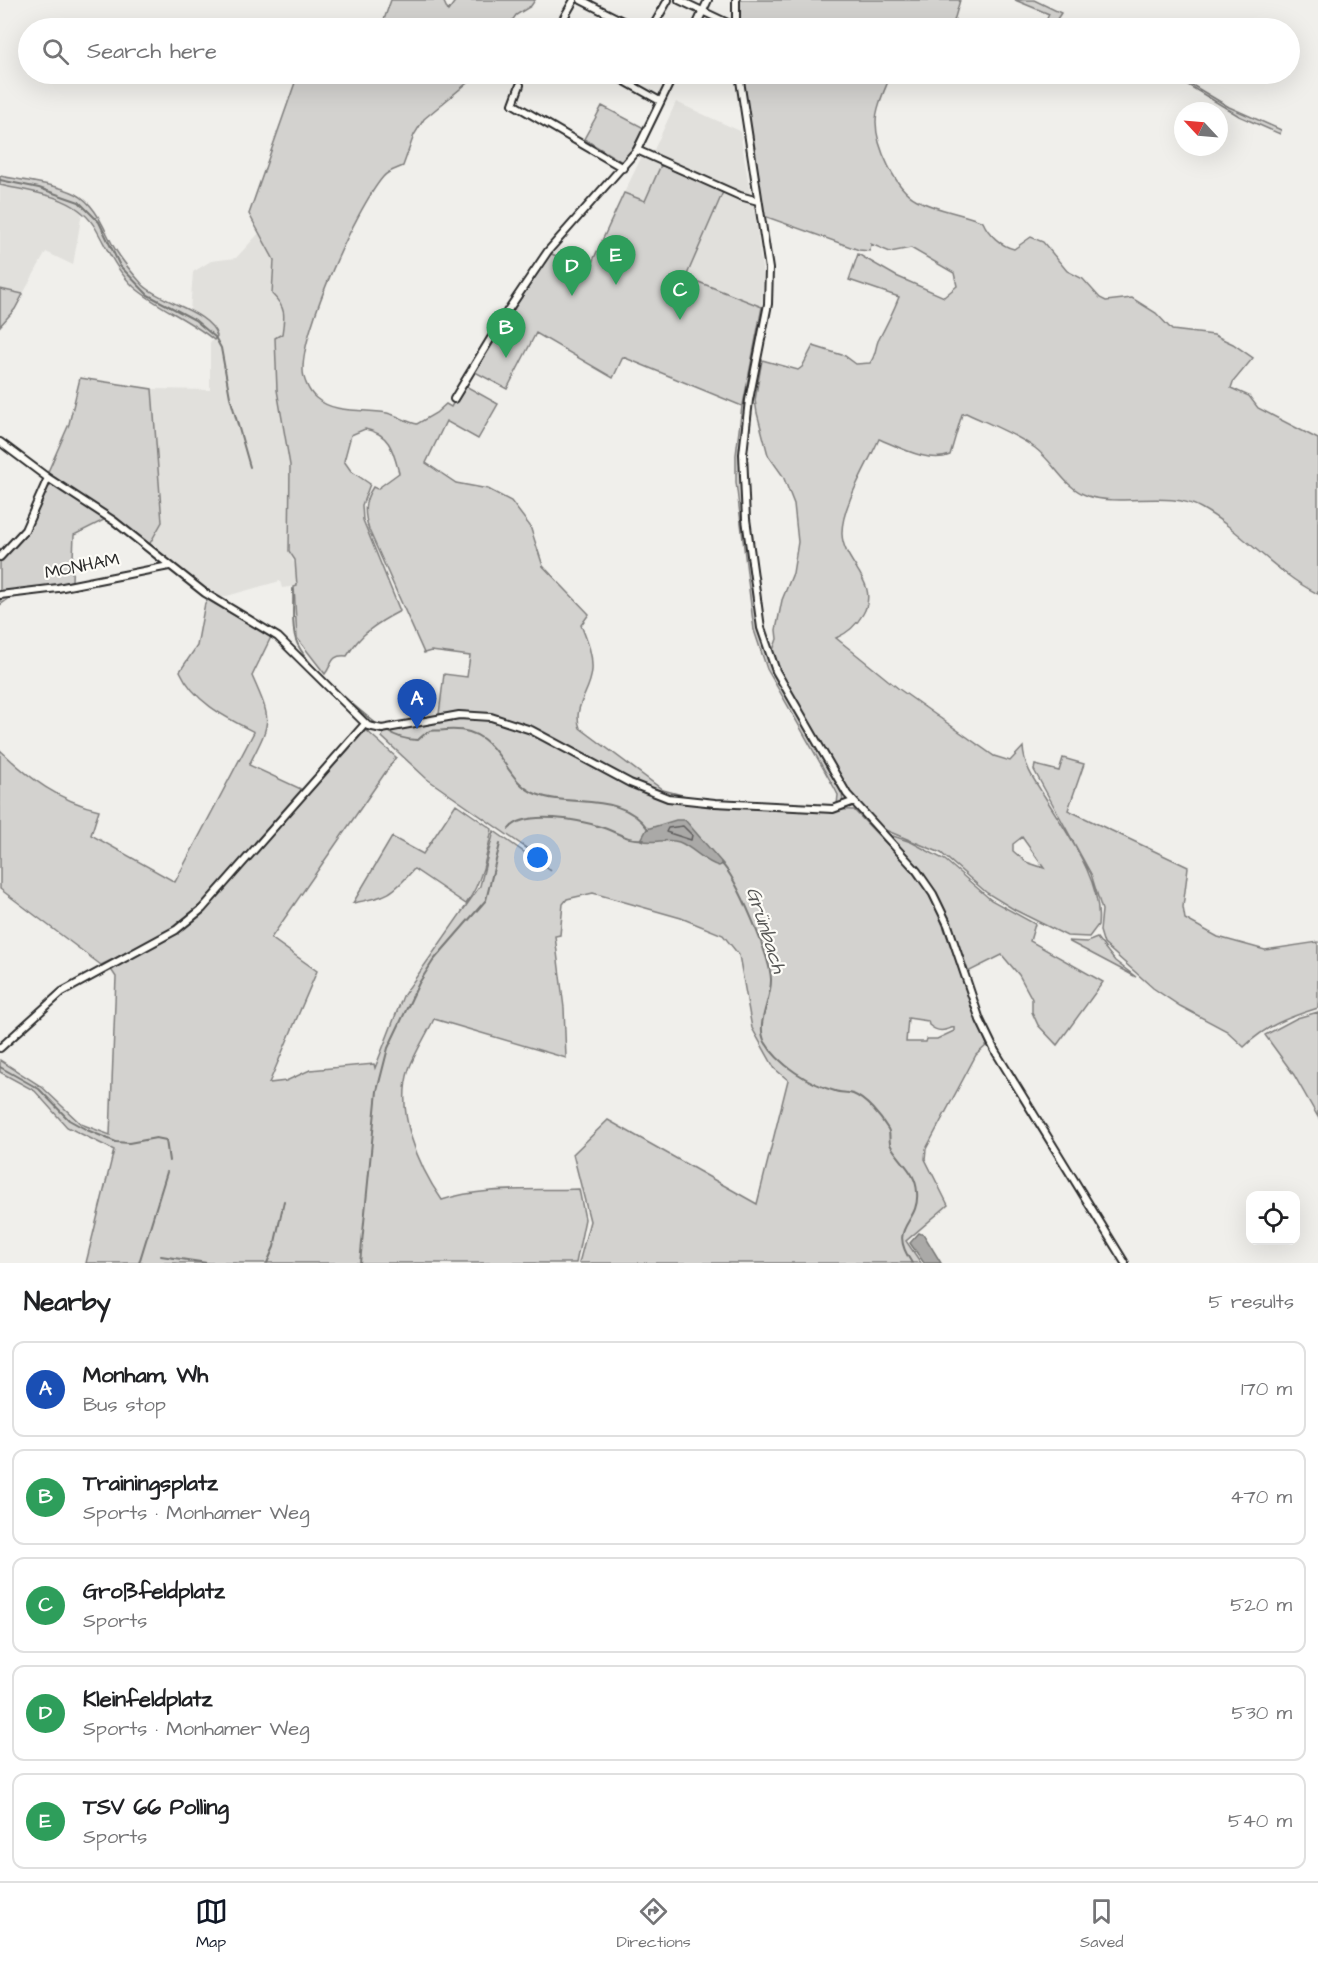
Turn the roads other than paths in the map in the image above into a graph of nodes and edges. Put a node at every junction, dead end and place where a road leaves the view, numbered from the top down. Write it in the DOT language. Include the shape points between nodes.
graph roads {
  1 [pos="574,0"];
  2 [pos="582,0"];
  3 [pos="668,0"];
  4 [pos="679,0"];
  5 [pos="708,0"];
  6 [pos="736,0"];
  7 [pos="702,13"];
  8 [pos="564,18"];
  9 [pos="617,18"];
  10 [pos="658,18"];
  11 [pos="700,18"];
  12 [pos="713,18"];
  13 [pos="736,18"];
  14 [pos="630,84"];
  15 [pos="669,84"];
  16 [pos="740,84"];
  17 [pos="520,85"];
  18 [pos="660,101"];
  19 [pos="637,150"];
  20 [pos="623,168"];
  21 [pos="758,201"];
  22 [pos="454,399"];
  23 [pos="0,442"];
  24 [pos="48,478"];
  25 [pos="0,557"];
  26 [pos="169,566"];
  27 [pos="0,595"];
  28 [pos="364,724"];
  29 [pos="852,802"];
  30 [pos="0,1047"];
  31 [pos="1125,1263"];
  1 -- 8 [label="street"];
  2 -- 9 [label="street"];
  3 -- 10 [label="street"];
  4 -- 7 [label="street"];
  5 -- 7 [label="street"];
  6 -- 13 [label="street"];
  7 -- 11 [label="street"];
  7 -- 12 [label="street"];
  14 -- 18 [label="street"];
  15 -- 18 [label="street"];
  16 -- 21 [label="street"];
  17 -- 20 [label="street" via="513,104"];
  18 -- 19 [label="street"];
  19 -- 20 [label="street"];
  19 -- 21 [label="street"];
  20 -- 22 [label="street" via="548,251"];
  21 -- 29 [label="street" via="769,284 749,400 743,486 761,628 776,671"];
  23 -- 24 [label="street"];
  24 -- 25 [label="street" via="30,521"];
  24 -- 26 [label="street" via="114,521"];
  26 -- 27 [label="street, MONHAM"];
  26 -- 28 [label="street" via="285,643"];
  28 -- 29 [label="street" via="382,729 452,715 491,717 531,730 630,783 668,798 833,808"];
  28 -- 30 [label="street" via="195,916 62,992"];
  29 -- 31 [label="street" via="917,871 933,894 991,1044"];
}
